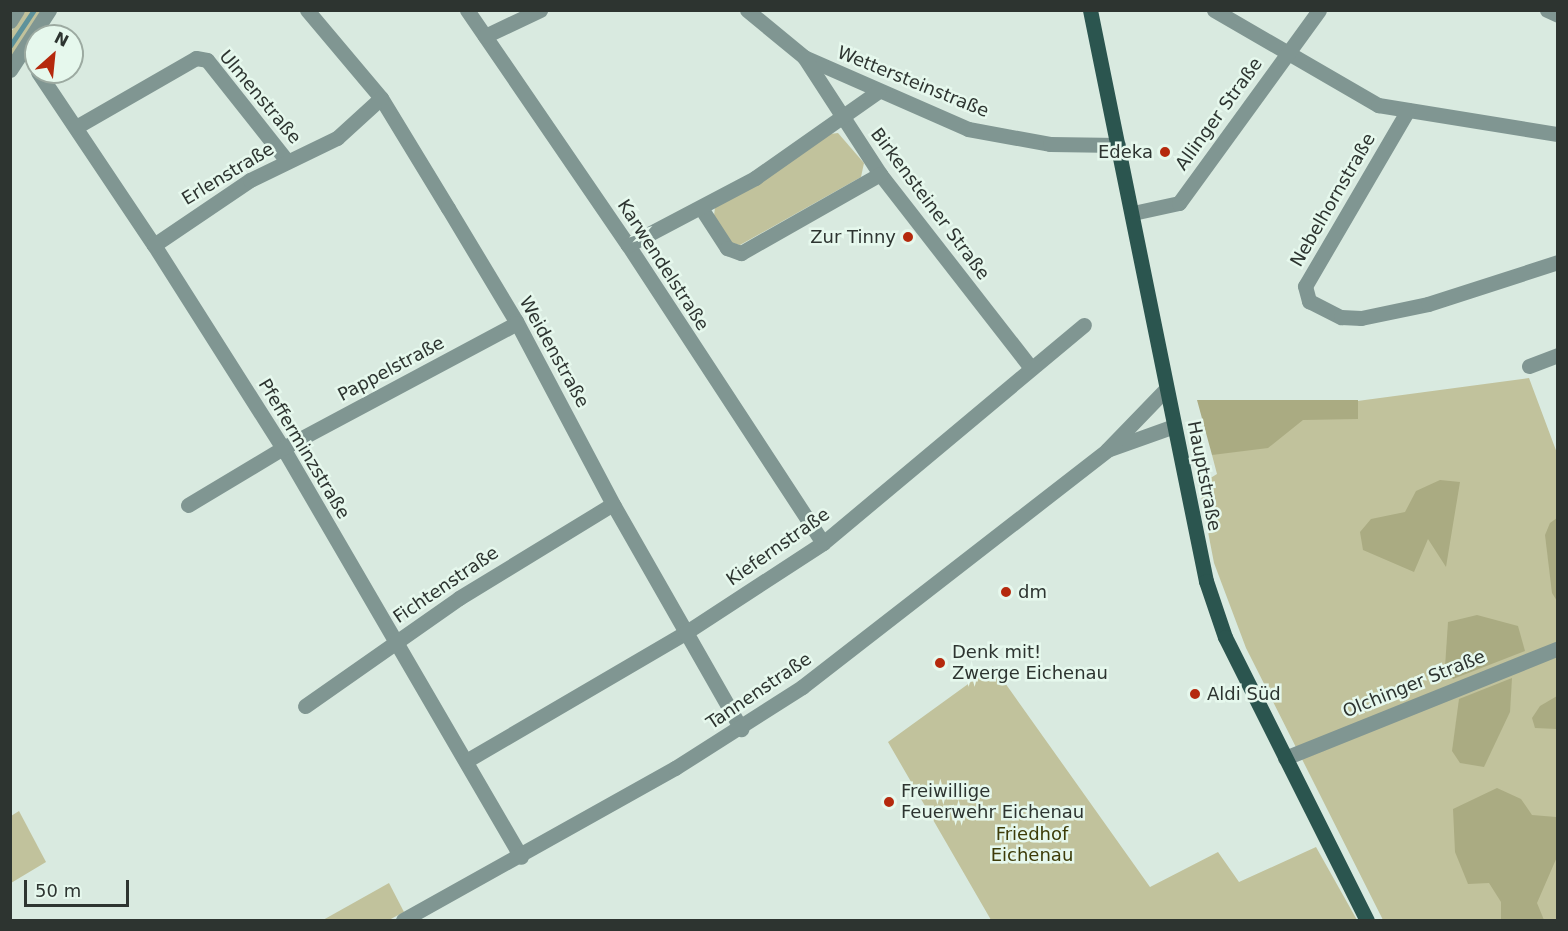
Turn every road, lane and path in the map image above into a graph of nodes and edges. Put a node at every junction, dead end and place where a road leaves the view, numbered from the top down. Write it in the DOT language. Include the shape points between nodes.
graph roads {
  1 [pos="17,10"];
  2 [pos="49,10"];
  3 [pos="307,10"];
  4 [pos="467,10"];
  5 [pos="540,10"];
  6 [pos="747,10"];
  7 [pos="1090,10"];
  8 [pos="1214,10"];
  9 [pos="1319,10"];
  10 [pos="1547,10"];
  11 [pos="1557,15"];
  12 [pos="10,21"];
  13 [pos="485,36"];
  14 [pos="1287,52"];
  15 [pos="21,56"];
  16 [pos="804,57"];
  17 [pos="24,59"];
  18 [pos="10,70"];
  19 [pos="47,84"];
  20 [pos="879,92"];
  21 [pos="381,98"];
  22 [pos="1408,110"];
  23 [pos="842,117"];
  24 [pos="76,127"];
  25 [pos="1557,134"];
  26 [pos="1118,145"];
  27 [pos="287,161"];
  28 [pos="880,174"];
  29 [pos="701,208"];
  30 [pos="1133,213"];
  31 [pos="154,244"];
  32 [pos="628,245"];
  33 [pos="1557,262"];
  34 [pos="517,323"];
  35 [pos="1084,325"];
  36 [pos="1557,355"];
  37 [pos="1529,366"];
  38 [pos="1031,368"];
  39 [pos="1166,389"];
  40 [pos="1174,426"];
  41 [pos="283,448"];
  42 [pos="1107,450"];
  43 [pos="613,504"];
  44 [pos="188,505"];
  45 [pos="823,543"];
  46 [pos="685,633"];
  47 [pos="396,642"];
  48 [pos="1557,648"];
  49 [pos="305,706"];
  50 [pos="741,729"];
  51 [pos="1285,758"];
  52 [pos="466,761"];
  53 [pos="521,857"];
  54 [pos="403,921"];
  55 [pos="1367,921"];
  1 -- 12 [label="street"];
  2 -- 15 [label="street"];
  3 -- 21 [label="street, Weidenstraße"];
  4 -- 13 [label="street, Karwendelstraße"];
  5 -- 13 [label="street"];
  6 -- 16 [label="street, Wettersteinstraße"];
  7 -- 26 [label="main road, Hauptstraße"];
  8 -- 14 [label="street"];
  9 -- 14 [label="street, Allinger Straße"];
  10 -- 11 [label="street"];
  13 -- 32 [label="street, Karwendelstraße"];
  14 -- 22 [label="street" via="1378,105"];
  14 -- 30 [label="street, Allinger Straße" via="1179,203"];
  15 -- 17 [label="street, Pfefferminzstraße"];
  15 -- 18 [label="street"];
  16 -- 20 [label="street, Wettersteinstraße"];
  16 -- 23 [label="street, Birkensteiner Straße"];
  19 -- 24 [label="street, Pfefferminzstraße"];
  20 -- 23 [label="street"];
  20 -- 26 [label="street, Wettersteinstraße" via="985,133 1050,144"];
  21 -- 27 [label="street, Erlenstraße" via="337,138"];
  21 -- 34 [label="street, Weidenstraße"];
  22 -- 25 [label="street"];
  22 -- 33 [label="street, Nebelhornstraße" via="1305,286 1305,295 1317,308 1361,318 1419,306"];
  23 -- 28 [label="street, Birkensteiner Straße"];
  23 -- 29 [label="street" via="772,168"];
  24 -- 27 [label="street, Ulmenstraße" via="200,58 207,60"];
  24 -- 31 [label="street, Pfefferminzstraße"];
  26 -- 30 [label="main road, Hauptstraße"];
  27 -- 31 [label="street, Erlenstraße" via="250,180"];
  28 -- 29 [label="street" via="741,253 726,248"];
  28 -- 38 [label="street, Birkensteiner Straße"];
  29 -- 32 [label="street"];
  30 -- 39 [label="main road, Hauptstraße"];
  31 -- 41 [label="street, Pfefferminzstraße"];
  32 -- 45 [label="street, Karwendelstraße"];
  34 -- 41 [label="street, Pappelstraße"];
  34 -- 43 [label="street, Weidenstraße"];
  35 -- 38 [label="street, Kiefernstraße"];
  36 -- 37 [label="street"];
  38 -- 45 [label="street, Kiefernstraße"];
  39 -- 40 [label="main road, Hauptstraße"];
  39 -- 42 [label="street, Tannenstraße"];
  40 -- 42 [label="street, Tannenstraße"];
  40 -- 51 [label="main road, Hauptstraße" via="1206,581 1226,637"];
  41 -- 44 [label="street, Pappelstraße"];
  41 -- 47 [label="street, Pfefferminzstraße"];
  42 -- 50 [label="street, Tannenstraße" via="837,662"];
  43 -- 46 [label="street, Weidenstraße"];
  43 -- 47 [label="street, Fichtenstraße" via="459,598"];
  45 -- 46 [label="street, Kiefernstraße"];
  46 -- 50 [label="street, Weidenstraße"];
  46 -- 52 [label="street, Kiefernstraße"];
  47 -- 49 [label="street, Fichtenstraße"];
  47 -- 52 [label="street, Pfefferminzstraße"];
  48 -- 51 [label="street, Olchinger Straße"];
  50 -- 53 [label="street, Tannenstraße"];
  51 -- 55 [label="main road, Hauptstraße"];
  52 -- 53 [label="street, Pfefferminzstraße"];
  53 -- 54 [label="street, Tannenstraße"];
}
